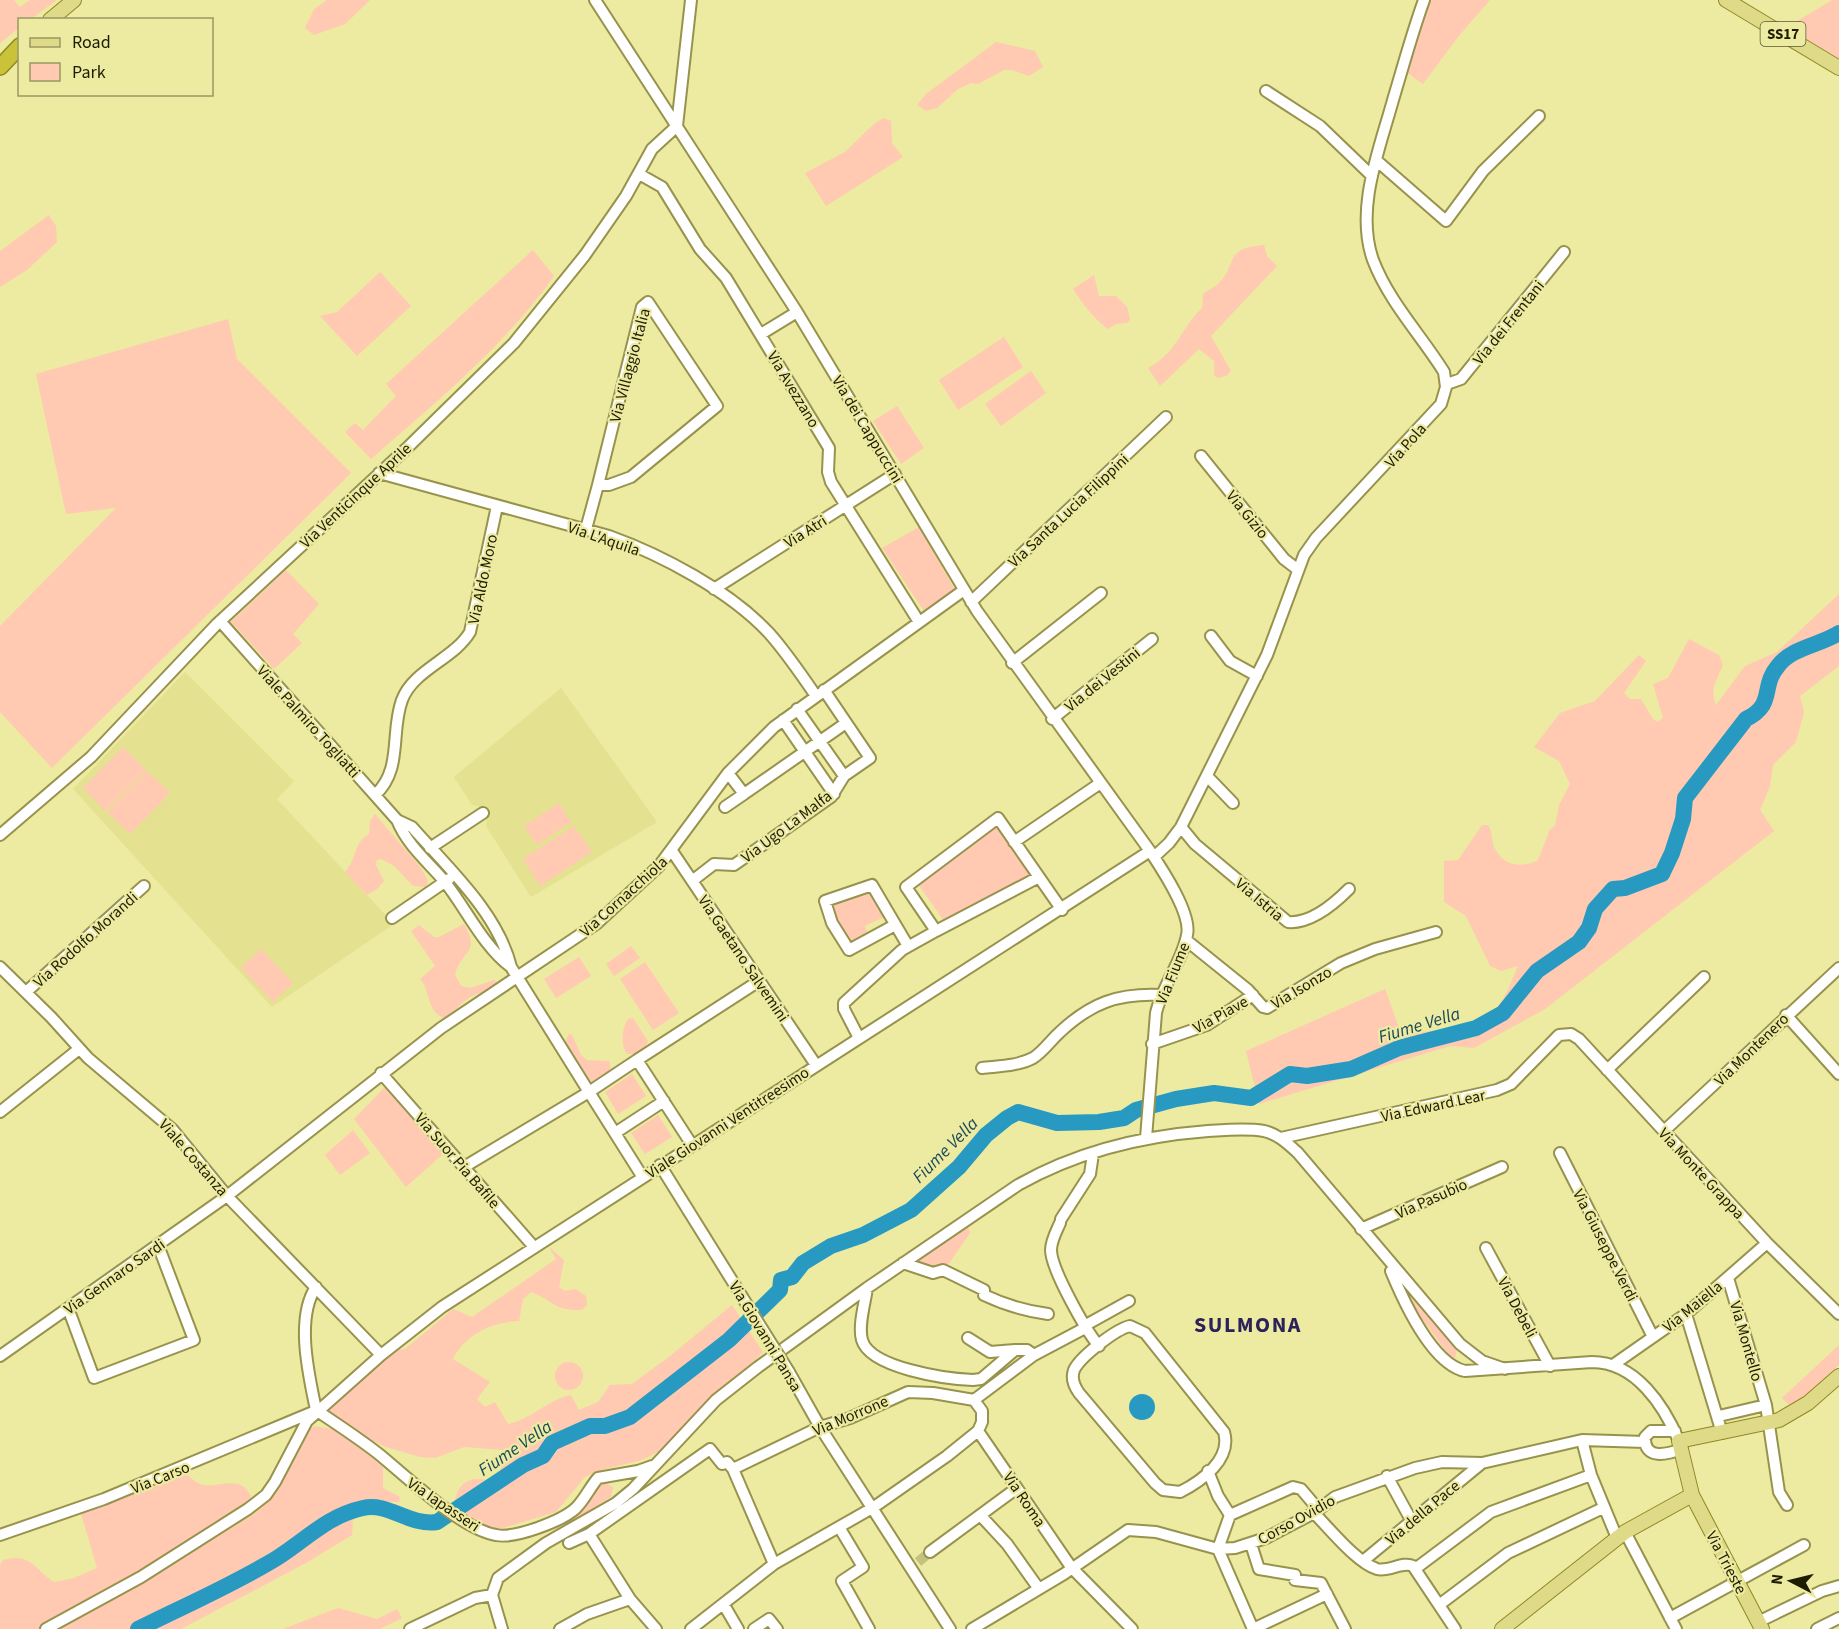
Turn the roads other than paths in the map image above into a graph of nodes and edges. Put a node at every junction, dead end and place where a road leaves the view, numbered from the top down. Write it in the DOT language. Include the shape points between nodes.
graph roads {
  1 [pos="74,0"];
  2 [pos="595,0"];
  3 [pos="691,0"];
  4 [pos="1424,0"];
  5 [pos="1726,0"];
  6 [pos="52,18"];
  7 [pos="18,45"];
  8 [pos="18,46"];
  9 [pos="18,46"];
  10 [pos="0,53"];
  11 [pos="0,59"];
  12 [pos="0,67"];
  13 [pos="1839,68"];
  14 [pos="1266,91"];
  15 [pos="1539,116"];
  16 [pos="677,126"];
  17 [pos="1376,160"];
  18 [pos="639,174"];
  19 [pos="1372,176"];
  20 [pos="1564,252"];
  21 [pos="797,312"];
  22 [pos="761,334"];
  23 [pos="1447,384"];
  24 [pos="1166,417"];
  25 [pos="1201,456"];
  26 [pos="379,474"];
  27 [pos="895,474"];
  28 [pos="598,486"];
  29 [pos="846,505"];
  30 [pos="498,506"];
  31 [pos="586,529"];
  32 [pos="1297,569"];
  33 [pos="714,589"];
  34 [pos="964,590"];
  35 [pos="1101,593"];
  36 [pos="971,602"];
  37 [pos="220,621"];
  38 [pos="919,622"];
  39 [pos="1211,636"];
  40 [pos="1152,639"];
  41 [pos="1012,663"];
  42 [pos="1257,676"];
  43 [pos="820,693"];
  44 [pos="797,709"];
  45 [pos="1052,719"];
  46 [pos="783,720"];
  47 [pos="846,723"];
  48 [pos="819,741"];
  49 [pos="805,751"];
  50 [pos="728,773"];
  51 [pos="1207,776"];
  52 [pos="844,777"];
  53 [pos="1100,784"];
  54 [pos="744,794"];
  55 [pos="834,794"];
  56 [pos="375,795"];
  57 [pos="1233,803"];
  58 [pos="725,807"];
  59 [pos="483,813"];
  60 [pos="397,820"];
  61 [pos="1181,827"];
  62 [pos="0,835"];
  63 [pos="1014,842"];
  64 [pos="430,848"];
  65 [pos="672,851"];
  66 [pos="1152,854"];
  67 [pos="1039,877"];
  68 [pos="450,879"];
  69 [pos="692,881"];
  70 [pos="144,886"];
  71 [pos="1349,889"];
  72 [pos="1062,910"];
  73 [pos="392,918"];
  74 [pos="895,925"];
  75 [pos="936,931"];
  76 [pos="1436,932"];
  77 [pos="1186,940"];
  78 [pos="908,946"];
  79 [pos="0,967"];
  80 [pos="1839,968"];
  81 [pos="1704,977"];
  82 [pos="518,978"];
  83 [pos="759,981"];
  84 [pos="26,992"];
  85 [pos="1161,995"];
  86 [pos="1253,995"];
  87 [pos="1785,1015"];
  88 [pos="1566,1033"];
  89 [pos="860,1038"];
  90 [pos="1152,1044"];
  91 [pos="79,1049"];
  92 [pos="637,1060"];
  93 [pos="816,1065"];
  94 [pos="982,1068"];
  95 [pos="1607,1070"];
  96 [pos="381,1073"];
  97 [pos="1839,1074"];
  98 [pos="589,1092"];
  99 [pos="664,1101"];
  100 [pos="0,1112"];
  101 [pos="1664,1131"];
  102 [pos="615,1133"];
  103 [pos="1146,1138"];
  104 [pos="1281,1138"];
  105 [pos="692,1145"];
  106 [pos="1093,1154"];
  107 [pos="1560,1154"];
  108 [pos="660,1165"];
  109 [pos="464,1167"];
  110 [pos="1502,1167"];
  111 [pos="642,1176"];
  112 [pos="227,1196"];
  113 [pos="1361,1229"];
  114 [pos="1767,1243"];
  115 [pos="158,1245"];
  116 [pos="534,1247"];
  117 [pos="1486,1248"];
  118 [pos="1387,1261"];
  119 [pos="903,1263"];
  120 [pos="1728,1278"];
  121 [pos="316,1287"];
  122 [pos="867,1288"];
  123 [pos="1399,1290"];
  124 [pos="1414,1292"];
  125 [pos="1129,1301"];
  126 [pos="68,1308"];
  127 [pos="1048,1314"];
  128 [pos="1686,1314"];
  129 [pos="1839,1314"];
  130 [pos="1085,1327"];
  131 [pos="1653,1337"];
  132 [pos="968,1338"];
  133 [pos="1460,1344"];
  134 [pos="1099,1346"];
  135 [pos="1015,1350"];
  136 [pos="381,1355"];
  137 [pos="1034,1355"];
  138 [pos="0,1356"];
  139 [pos="1448,1363"];
  140 [pos="1613,1365"];
  141 [pos="1550,1366"];
  142 [pos="1505,1369"];
  143 [pos="1839,1376"];
  144 [pos="974,1400"];
  145 [pos="1766,1405"];
  146 [pos="316,1410"];
  147 [pos="1719,1416"];
  148 [pos="1768,1424"];
  149 [pos="820,1427"];
  150 [pos="978,1431"];
  151 [pos="1722,1433"];
  152 [pos="1582,1440"];
  153 [pos="1678,1440"];
  154 [pos="1645,1442"];
  155 [pos="1482,1463"];
  156 [pos="655,1464"];
  157 [pos="727,1467"];
  158 [pos="1208,1471"];
  159 [pos="1591,1474"];
  160 [pos="608,1476"];
  161 [pos="1387,1476"];
  162 [pos="1017,1488"];
  163 [pos="637,1493"];
  164 [pos="1692,1496"];
  165 [pos="1787,1505"];
  166 [pos="874,1507"];
  167 [pos="1603,1508"];
  168 [pos="1316,1511"];
  169 [pos="1230,1515"];
  170 [pos="981,1516"];
  171 [pos="1411,1520"];
  172 [pos="839,1527"];
  173 [pos="589,1534"];
  174 [pos="0,1535"];
  175 [pos="1621,1535"];
  176 [pos="569,1543"];
  177 [pos="1251,1544"];
  178 [pos="1804,1545"];
  179 [pos="1218,1549"];
  180 [pos="930,1552"];
  181 [pos="1363,1561"];
  182 [pos="774,1564"];
  183 [pos="1414,1567"];
  184 [pos="1071,1568"];
  185 [pos="1737,1581"];
  186 [pos="1839,1586"];
  187 [pos="1039,1588"];
  188 [pos="1327,1594"];
  189 [pos="492,1595"];
  190 [pos="630,1599"];
  191 [pos="724,1605"];
  192 [pos="1439,1605"];
  193 [pos="1670,1618"];
  194 [pos="1839,1618"];
  195 [pos="1760,1625"];
  196 [pos="46,1629"];
  197 [pos="410,1629"];
  198 [pos="502,1629"];
  199 [pos="560,1629"];
  200 [pos="656,1629"];
  201 [pos="690,1629"];
  202 [pos="738,1629"];
  203 [pos="754,1629"];
  204 [pos="777,1629"];
  205 [pos="868,1629"];
  206 [pos="950,1629"];
  207 [pos="972,1629"];
  208 [pos="1132,1629"];
  209 [pos="1253,1629"];
  210 [pos="1345,1629"];
  211 [pos="1455,1629"];
  212 [pos="1502,1629"];
  213 [pos="1676,1629"];
  214 [pos="1816,1629"];
  1 -- 6 [label="main road"];
  2 -- 16 [label="street, Via dei Cappuccini"];
  3 -- 16 [label="street"];
  4 -- 17 [label="street"];
  5 -- 13 [label="main road, SS17"];
  7 -- 10 [label="highway"];
  8 -- 11 [label="highway"];
  9 -- 12 [label="highway"];
  14 -- 19 [label="street" via="1320,126"];
  15 -- 17 [label="street" via="1483,171 1446,221"];
  16 -- 18 [label="street, Via Venticinque Aprile" via="652,149"];
  16 -- 21 [label="street, Via dei Cappuccini"];
  17 -- 19 [label="street"];
  18 -- 22 [label="street, Via Avezzano" via="662,187 700,249 726,278"];
  18 -- 26 [label="street, Via Venticinque Aprile" via="585,255 514,343"];
  19 -- 23 [label="street" via="1366,224 1374,263 1386,288 1444,372"];
  20 -- 23 [label="street, Via dei Frentani" via="1461,379"];
  21 -- 22 [label="street"];
  21 -- 27 [label="street, Via dei Cappuccini"];
  22 -- 29 [label="street, Via Avezzano" via="829,448 828,475"];
  23 -- 32 [label="street, Via Pola" via="1441,404 1316,538"];
  24 -- 36 [label="street, Via Santa Lucia Filippini"];
  25 -- 32 [label="street, Via Gizio" via="1284,559"];
  26 -- 30 [label="street, Via L'Aquila"];
  26 -- 37 [label="street, Via Venticinque Aprile"];
  27 -- 29 [label="street, Via Atri"];
  27 -- 34 [label="street, Via dei Cappuccini"];
  28 -- 28 [label="street, Via Villaggio Italia" via="631,477 717,406 647,302 642,307"];
  28 -- 31 [label="street, Via Villaggio Italia"];
  29 -- 33 [label="street, Via Atri"];
  29 -- 38 [label="street, Via Avezzano"];
  30 -- 31 [label="street, Via L'Aquila"];
  30 -- 56 [label="street, Via Aldo Moro" via="470,632 404,695 392,769"];
  31 -- 33 [label="street, Via L'Aquila" via="632,545"];
  32 -- 42 [label="street, Via Pola"];
  33 -- 43 [label="street, Via L'Aquila" via="768,632"];
  34 -- 36 [label="street, Via dei Cappuccini"];
  34 -- 38 [label="street, Via Cornacchiola"];
  35 -- 41 [label="street"];
  36 -- 41 [label="street, Via dei Cappuccini"];
  37 -- 56 [label="street, Viale Palmiro Togliatti"];
  37 -- 62 [label="street, Via Venticinque Aprile" via="91,757"];
  38 -- 43 [label="street, Via Cornacchiola"];
  39 -- 42 [label="street" via="1230,661"];
  40 -- 45 [label="street, Via dei Vestini"];
  41 -- 45 [label="street, Via dei Cappuccini"];
  42 -- 51 [label="street, Via Pola"];
  43 -- 44 [label="street, Via Cornacchiola"];
  43 -- 47 [label="street, Via L'Aquila"];
  44 -- 46 [label="street, Via Cornacchiola"];
  44 -- 48 [label="street"];
  45 -- 53 [label="street, Via dei Cappuccini"];
  46 -- 49 [label="street"];
  46 -- 50 [label="street, Via Cornacchiola"];
  47 -- 48 [label="street"];
  47 -- 52 [label="street, Via L'Aquila" via="870,758"];
  48 -- 49 [label="street"];
  48 -- 52 [label="street"];
  49 -- 54 [label="street"];
  49 -- 55 [label="street"];
  50 -- 54 [label="street"];
  50 -- 65 [label="street, Via Cornacchiola"];
  51 -- 57 [label="street"];
  51 -- 61 [label="street, Via Pola"];
  52 -- 55 [label="street, Via Ugo La Malfa"];
  53 -- 63 [label="street"];
  53 -- 66 [label="street, Via dei Cappuccini"];
  54 -- 58 [label="street"];
  55 -- 69 [label="street, Via Ugo La Malfa" via="734,865 714,864"];
  56 -- 60 [label="street, Viale Palmiro Togliatti"];
  59 -- 64 [label="street"];
  60 -- 64 [label="street, Viale Palmiro Togliatti" via="412,827"];
  60 -- 68 [label="street, Viale Palmiro Togliatti" via="403,835"];
  61 -- 66 [label="street, Via Pola" via="1169,843"];
  61 -- 71 [label="street, Via Istria" via="1195,844 1288,922 1299,922 1324,910"];
  63 -- 67 [label="street"];
  63 -- 75 [label="street" via="998,818 906,887"];
  64 -- 68 [label="street, Viale Palmiro Togliatti"];
  65 -- 69 [label="street, Via Gaetano Salvemini"];
  65 -- 82 [label="street, Via Cornacchiola" via="610,913"];
  66 -- 72 [label="street, Viale Giovanni Ventitreesimo"];
  66 -- 77 [label="street, Via Fiume" via="1186,919"];
  67 -- 72 [label="street"];
  67 -- 75 [label="street"];
  68 -- 73 [label="street"];
  68 -- 82 [label="street, Viale Palmiro Togliatti" via="506,945"];
  69 -- 83 [label="street, Via Gaetano Salvemini"];
  70 -- 84 [label="street, Via Rodolfo Morandi"];
  72 -- 89 [label="street, Viale Giovanni Ventitreesimo"];
  74 -- 74 [label="street" via="872,885 825,901 832,923 849,950"];
  74 -- 78 [label="street"];
  75 -- 78 [label="street"];
  76 -- 86 [label="street, Via Isonzo" via="1341,963 1267,1008"];
  77 -- 85 [label="street, Via Fiume"];
  77 -- 86 [label="street, Via Isonzo"];
  78 -- 89 [label="street" via="844,1003"];
  79 -- 84 [label="street, Viale Costanza"];
  80 -- 87 [label="street, Via Montenero"];
  81 -- 95 [label="street"];
  82 -- 96 [label="street, Via Cornacchiola"];
  82 -- 98 [label="street, Viale Palmiro Togliatti"];
  83 -- 92 [label="street"];
  83 -- 93 [label="street, Via Gaetano Salvemini"];
  84 -- 91 [label="street, Viale Costanza"];
  85 -- 90 [label="street, Via Fiume"];
  85 -- 94 [label="street" via="1135,994 1113,999 1071,1022 1033,1058"];
  86 -- 90 [label="street, Via Piave" via="1207,1025"];
  87 -- 97 [label="street"];
  87 -- 101 [label="street, Via Montenero"];
  88 -- 95 [label="street, Via Monte Grappa" via="1579,1039"];
  88 -- 104 [label="street, Via Edward Lear" via="1553,1040 1510,1084 1497,1090"];
  89 -- 93 [label="street, Viale Giovanni Ventitreesimo"];
  90 -- 103 [label="street, Via Fiume"];
  91 -- 100 [label="street"];
  91 -- 112 [label="street, Viale Costanza" via="172,1129"];
  92 -- 98 [label="street"];
  92 -- 99 [label="street"];
  93 -- 105 [label="street, Viale Giovanni Ventitreesimo"];
  95 -- 101 [label="street, Via Monte Grappa"];
  96 -- 109 [label="street, Via Suor Pia Bafile"];
  96 -- 112 [label="street, Via Cornacchiola"];
  98 -- 102 [label="street, Viale Palmiro Togliatti"];
  98 -- 109 [label="street"];
  99 -- 102 [label="street"];
  99 -- 105 [label="street"];
  101 -- 114 [label="street, Via Monte Grappa"];
  102 -- 111 [label="street, Viale Palmiro Togliatti"];
  103 -- 104 [label="street" via="1233,1129 1264,1131"];
  103 -- 106 [label="street"];
  104 -- 113 [label="street"];
  105 -- 108 [label="street, Viale Giovanni Ventitreesimo"];
  106 -- 119 [label="street" via="1042,1172"];
  106 -- 130 [label="street" via="1090,1174 1060,1221 1052,1244 1053,1261"];
  107 -- 131 [label="street, Via Giuseppe Verdi"];
  108 -- 111 [label="street, Viale Giovanni Ventitreesimo"];
  108 -- 149 [label="street, Via Giovanni Pansa, bridge"];
  109 -- 116 [label="street, Via Suor Pia Bafile"];
  110 -- 113 [label="street, Via Pasubio"];
  111 -- 116 [label="street, Viale Giovanni Ventitreesimo"];
  112 -- 115 [label="street, Via Gennaro Sardi"];
  112 -- 121 [label="street, Viale Costanza"];
  113 -- 118 [label="street"];
  114 -- 120 [label="street, Via Maiella"];
  114 -- 129 [label="street, Via Monte Grappa"];
  115 -- 126 [label="street, Via Gennaro Sardi"];
  115 -- 126 [label="street" via="194,1340 94,1378"];
  116 -- 136 [label="street, Viale Giovanni Ventitreesimo" via="442,1307"];
  117 -- 141 [label="street, Via Debeli"];
  118 -- 123 [label="street"];
  118 -- 124 [label="street"];
  119 -- 122 [label="street"];
  119 -- 127 [label="street" via="933,1273 943,1270 998,1301"];
  120 -- 128 [label="street, Via Maiella"];
  120 -- 145 [label="street, Via Montello"];
  121 -- 136 [label="street, Viale Costanza"];
  121 -- 146 [label="street" via="309,1306 306,1351"];
  122 -- 135 [label="street" via="861,1334 867,1348 891,1365 973,1380 981,1379"];
  122 -- 156 [label="street" via="716,1400"];
  123 -- 124 [label="street"];
  123 -- 139 [label="street" via="1411,1314"];
  124 -- 133 [label="street"];
  125 -- 130 [label="street"];
  126 -- 138 [label="street, Via Gennaro Sardi"];
  128 -- 131 [label="street, Via Maiella"];
  128 -- 147 [label="street"];
  130 -- 134 [label="street"];
  130 -- 137 [label="street"];
  131 -- 140 [label="street, Via Maiella"];
  132 -- 135 [label="street" via="990,1352"];
  133 -- 139 [label="street" via="1459,1360"];
  133 -- 142 [label="street" via="1482,1361"];
  134 -- 158 [label="street" via="1124,1328 1135,1327 1145,1333 1224,1432 1223,1457"];
  134 -- 158 [label="street" via="1075,1368 1075,1388 1155,1483 1164,1490 1180,1492"];
  135 -- 137 [label="street" via="1027,1350"];
  136 -- 146 [label="street, Viale Giovanni Ventitreesimo"];
  137 -- 144 [label="street"];
  139 -- 142 [label="street" via="1465,1371"];
  140 -- 141 [label="street" via="1592,1362"];
  140 -- 153 [label="street" via="1655,1397"];
  141 -- 142 [label="street"];
  143 -- 148 [label="main road" via="1794,1413"];
  144 -- 149 [label="street, Via Morrone" via="908,1392"];
  144 -- 150 [label="street" via="982,1411"];
  145 -- 147 [label="street"];
  145 -- 148 [label="street, Via Montello"];
  146 -- 160 [label="street, Via Iapasseri" via="461,1519 497,1536 521,1532 565,1515 584,1499 598,1478"];
  146 -- 174 [label="street, Via Carso" via="115,1495"];
  146 -- 196 [label="street" via="298,1433 266,1495 141,1578"];
  147 -- 151 [label="street"];
  148 -- 151 [label="main road"];
  148 -- 165 [label="street, Via Montello" via="1779,1492"];
  149 -- 157 [label="street, Via Morrone"];
  149 -- 166 [label="street, Via Giovanni Pansa"];
  150 -- 162 [label="street, Via Roma"];
  150 -- 166 [label="street"];
  151 -- 153 [label="main road"];
  152 -- 154 [label="street, Corso Ovidio"];
  152 -- 155 [label="street, Corso Ovidio"];
  152 -- 159 [label="street"];
  153 -- 154 [label="street, Corso Ovidio" via="1651,1431"];
  153 -- 154 [label="street, Corso Ovidio" via="1659,1455 1648,1449"];
  153 -- 164 [label="main road, Via Trieste"];
  155 -- 161 [label="street, Corso Ovidio" via="1442,1462"];
  155 -- 171 [label="street, Via della Pace"];
  156 -- 160 [label="street"];
  156 -- 163 [label="street"];
  157 -- 163 [label="street" via="710,1449 666,1482"];
  157 -- 182 [label="street"];
  158 -- 169 [label="street"];
  159 -- 167 [label="street"];
  159 -- 183 [label="street" via="1491,1512"];
  160 -- 163 [label="street"];
  161 -- 168 [label="street, Corso Ovidio" via="1335,1497"];
  161 -- 171 [label="street"];
  162 -- 170 [label="street"];
  162 -- 184 [label="street, Via Roma"];
  163 -- 173 [label="street"];
  163 -- 189 [label="street" via="546,1543 504,1573 494,1583"];
  164 -- 175 [label="main road"];
  164 -- 185 [label="main road, Via Trieste"];
  166 -- 172 [label="street"];
  166 -- 206 [label="street, Via Giovanni Pansa" via="914,1564"];
  167 -- 175 [label="street"];
  167 -- 192 [label="street" via="1508,1553"];
  168 -- 169 [label="street" via="1301,1489 1293,1487"];
  168 -- 177 [label="street, Corso Ovidio"];
  168 -- 181 [label="street"];
  169 -- 179 [label="street"];
  170 -- 180 [label="street"];
  170 -- 187 [label="street"];
  171 -- 181 [label="street, Via della Pace"];
  172 -- 182 [label="street"];
  172 -- 205 [label="street" via="863,1567 843,1581"];
  173 -- 176 [label="street"];
  173 -- 190 [label="street"];
  175 -- 193 [label="street"];
  175 -- 212 [label="main road"];
  177 -- 179 [label="street, Corso Ovidio"];
  177 -- 188 [label="street" via="1259,1569 1295,1575 1295,1581 1322,1582"];
  178 -- 185 [label="street"];
  179 -- 184 [label="street, Corso Ovidio" via="1134,1529 1116,1536"];
  179 -- 209 [label="street"];
  181 -- 183 [label="street" via="1382,1569 1406,1564"];
  182 -- 191 [label="street"];
  183 -- 192 [label="street"];
  184 -- 187 [label="street, Corso Ovidio"];
  184 -- 208 [label="street, Via Roma"];
  185 -- 193 [label="street"];
  185 -- 195 [label="main road, Via Trieste"];
  186 -- 195 [label="street" via="1822,1591"];
  187 -- 207 [label="street, Corso Ovidio"];
  188 -- 209 [label="street"];
  188 -- 210 [label="street"];
  189 -- 197 [label="street" via="475,1598"];
  189 -- 198 [label="street"];
  190 -- 199 [label="street" via="587,1614"];
  190 -- 200 [label="street"];
  191 -- 201 [label="street"];
  191 -- 202 [label="street"];
  192 -- 211 [label="street"];
  193 -- 213 [label="street"];
  194 -- 214 [label="street"];
  203 -- 204 [label="street" via="769,1619"];
}
